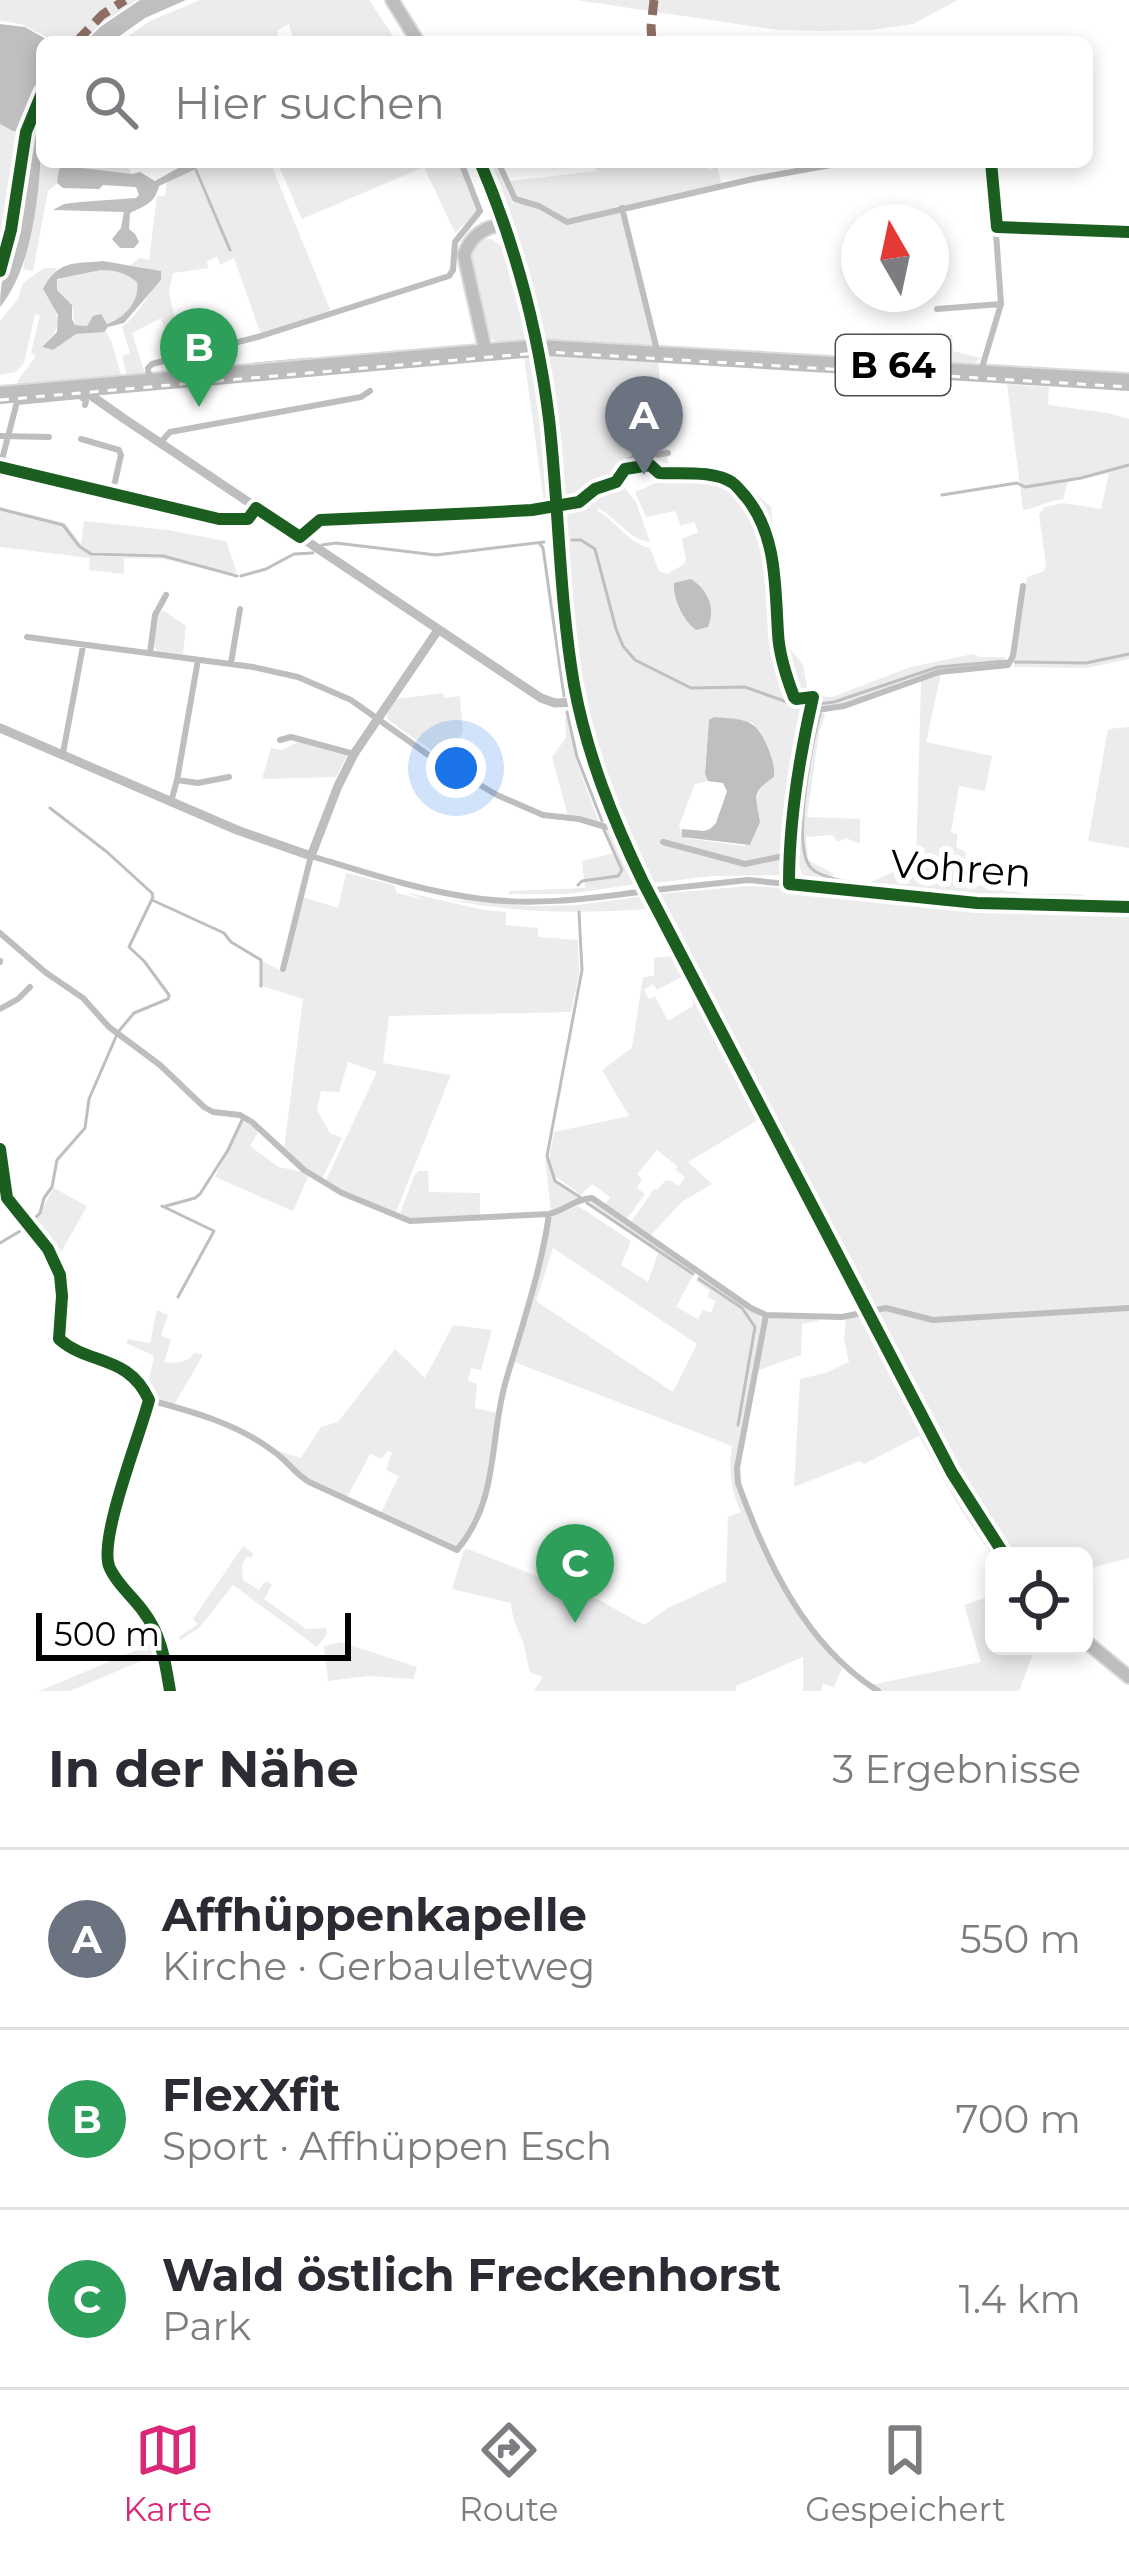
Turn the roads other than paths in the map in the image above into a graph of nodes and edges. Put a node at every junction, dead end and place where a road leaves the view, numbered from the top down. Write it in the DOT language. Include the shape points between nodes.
graph roads {
  1 [pos="392,0"];
  2 [pos="414,36"];
  3 [pos="462,168"];
  4 [pos="483,168"];
  5 [pos="501,168"];
  6 [pos="818,168"];
  7 [pos="992,168"];
  8 [pos="492,190"];
  9 [pos="622,208"];
  10 [pos="505,226"];
  11 [pos="997,227"];
  12 [pos="1129,232"];
  13 [pos="483,234"];
  14 [pos="516,260"];
  15 [pos="1001,304"];
  16 [pos="949,308"];
  17 [pos="485,349"];
  18 [pos="657,351"];
  19 [pos="980,371"];
  20 [pos="149,380"];
  21 [pos="1129,380"];
  22 [pos="84,386"];
  23 [pos="370,391"];
  24 [pos="0,393"];
  25 [pos="85,405"];
  26 [pos="4,437"];
  27 [pos="49,437"];
  28 [pos="81,439"];
  29 [pos="160,443"];
  30 [pos="668,453"];
  31 [pos="0,467"];
  32 [pos="112,495"];
  33 [pos="564,505"];
  34 [pos="550,507"];
  35 [pos="256,508"];
  36 [pos="300,537"];
  37 [pos="1024,586"];
  38 [pos="166,595"];
  39 [pos="241,609"];
  40 [pos="438,630"];
  41 [pos="27,637"];
  42 [pos="83,646"];
  43 [pos="150,653"];
  44 [pos="198,660"];
  45 [pos="231,663"];
  46 [pos="813,697"];
  47 [pos="578,702"];
  48 [pos="810,712"];
  49 [pos="378,718"];
  50 [pos="0,728"];
  51 [pos="280,740"];
  52 [pos="354,754"];
  53 [pos="63,757"];
  54 [pos="229,777"];
  55 [pos="177,780"];
  56 [pos="171,802"];
  57 [pos="616,825"];
  58 [pos="663,842"];
  59 [pos="790,854"];
  60 [pos="311,856"];
  61 [pos="790,884"];
  62 [pos="1129,907"];
  63 [pos="0,933"];
  64 [pos="283,969"];
  65 [pos="30,987"];
  66 [pos="0,1009"];
  67 [pos="0,1149"];
  68 [pos="549,1214"];
  69 [pos="1129,1308"];
  70 [pos="867,1312"];
  71 [pos="766,1315"];
  72 [pos="149,1400"];
  73 [pos="999,1547"];
  74 [pos="1093,1647"];
  75 [pos="1129,1677"];
  76 [pos="170,1691"];
  77 [pos="878,1691"];
  1 -- 2 [label="main road"];
  3 -- 20 [label="street" via="480,211 455,242 449,277 152,364"];
  4 -- 8 [label="main road"];
  5 -- 9 [label="street" via="515,199 567,222"];
  6 -- 9 [label="street"];
  7 -- 11 [label="street"];
  8 -- 10 [label="main road"];
  8 -- 13 [label="main road"];
  9 -- 18 [label="street"];
  10 -- 13 [label="main road"];
  10 -- 14 [label="main road"];
  11 -- 12 [label="street"];
  11 -- 15 [label="street"];
  13 -- 14 [label="main road" via="503,242"];
  13 -- 17 [label="main road" via="466,248 464,263"];
  14 -- 47 [label="main road, bridge" via="541,366"];
  15 -- 16 [label="street"];
  15 -- 19 [label="street"];
  17 -- 18 [label="main road, B 64"];
  17 -- 20 [label="main road, B 64"];
  18 -- 19 [label="main road, B 64"];
  19 -- 21 [label="main road, B 64"];
  20 -- 22 [label="main road, B 64"];
  22 -- 24 [label="main road, B 64"];
  22 -- 29 [label="street"];
  23 -- 29 [label="street" via="170,432"];
  25 -- 26 [label="street" via="80,397 16,402"];
  26 -- 27 [label="street"];
  26 -- 31 [label="street"];
  28 -- 32 [label="street" via="119,450"];
  29 -- 35 [label="street"];
  30 -- 33 [label="street" via="628,461 616,482"];
  31 -- 32 [label="street"];
  32 -- 35 [label="street" via="234,520"];
  34 -- 36 [label="street" via="320,520"];
  35 -- 36 [label="street"];
  36 -- 40 [label="street"];
  37 -- 48 [label="street" via="1008,664 939,672"];
  38 -- 43 [label="street" via="154,615"];
  39 -- 45 [label="street"];
  40 -- 47 [label="street" via="541,698"];
  40 -- 49 [label="street"];
  41 -- 42 [label="street"];
  42 -- 43 [label="street"];
  42 -- 53 [label="street"];
  43 -- 44 [label="street"];
  44 -- 45 [label="street"];
  44 -- 55 [label="street"];
  45 -- 49 [label="street" via="298,677"];
  46 -- 48 [label="street"];
  47 -- 57 [label="main road"];
  48 -- 59 [label="street"];
  49 -- 52 [label="street"];
  49 -- 57 [label="street" via="463,777 543,815"];
  50 -- 53 [label="street"];
  51 -- 52 [label="street"];
  52 -- 60 [label="street"];
  53 -- 56 [label="street"];
  54 -- 55 [label="street"];
  55 -- 56 [label="street"];
  56 -- 60 [label="street"];
  57 -- 70 [label="main road"];
  58 -- 59 [label="street" via="745,864"];
  59 -- 61 [label="street"];
  60 -- 61 [label="street, Vohren, bridge" via="483,899 536,902 748,880"];
  60 -- 64 [label="street"];
  61 -- 62 [label="street, Vohren" via="977,903"];
  63 -- 68 [label="street" via="204,1108 252,1122 342,1193 410,1220"];
  65 -- 66 [label="street"];
  67 -- 72 [label="street" via="7,1198 60,1275 59,1339 126,1370"];
  68 -- 71 [label="street" via="592,1198"];
  68 -- 72 [label="street" via="499,1411 491,1480 459,1549 309,1482 238,1431"];
  69 -- 70 [label="street" via="933,1320 886,1308"];
  70 -- 71 [label="street"];
  70 -- 73 [label="main road"];
  71 -- 77 [label="street" via="738,1483 789,1598 822,1644"];
  72 -- 76 [label="street" via="107,1559 157,1631"];
  74 -- 75 [label="main road"];
}
